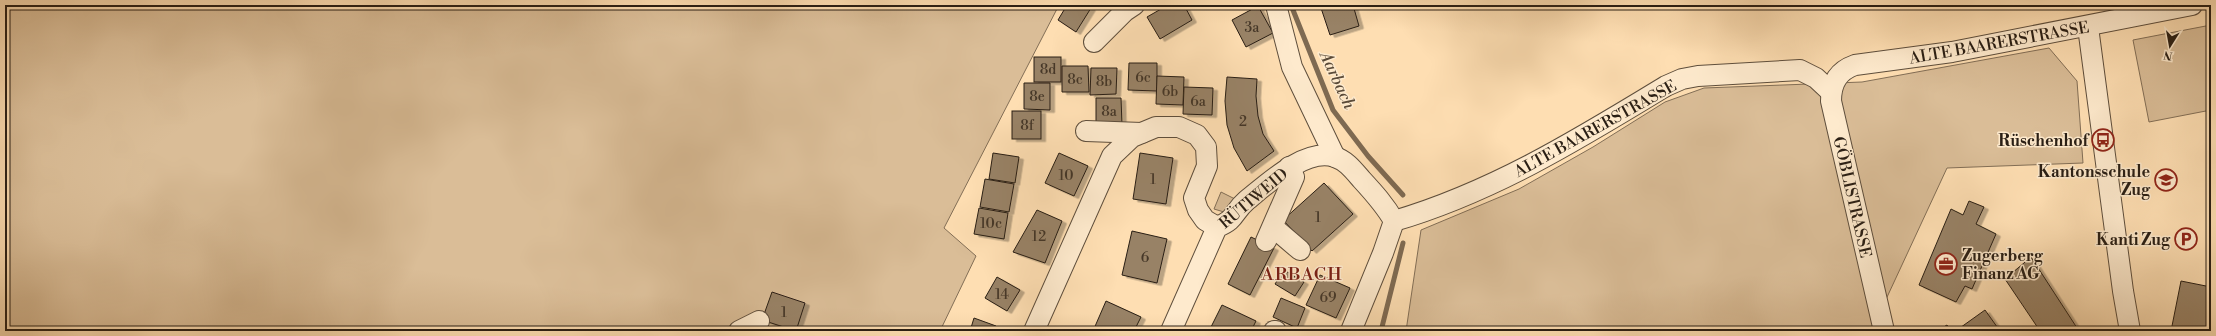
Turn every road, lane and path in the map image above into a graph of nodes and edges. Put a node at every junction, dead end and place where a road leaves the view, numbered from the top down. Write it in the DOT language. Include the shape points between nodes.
graph roads {
  1 [pos="1134,5"];
  2 [pos="1276,5"];
  3 [pos="2188,5"];
  4 [pos="2088,27"];
  5 [pos="1094,42"];
  6 [pos="1848,68"];
  7 [pos="1805,72"];
  8 [pos="1831,92"];
  9 [pos="1086,131"];
  10 [pos="1142,133"];
  11 [pos="1335,157"];
  12 [pos="1289,167"];
  13 [pos="1394,221"];
  14 [pos="1217,226"];
  15 [pos="1300,250"];
  16 [pos="759,322"];
  17 [pos="739,331"];
  18 [pos="1034,331"];
  19 [pos="1171,331"];
  20 [pos="1351,331"];
  21 [pos="1884,331"];
  22 [pos="2130,331"];
  1 -- 5 [label="street"];
  2 -- 11 [label="street" via="1292,67"];
  3 -- 4 [label="street, ALTE BAARERSTRASSE"];
  4 -- 6 [label="street, ALTE BAARERSTRASSE"];
  4 -- 22 [label="street"];
  6 -- 7 [label="street, ALTE BAARERSTRASSE" via="1842,65 1826,66"];
  6 -- 8 [label="street" via="1837,77"];
  7 -- 8 [label="street, ALTE BAARERSTRASSE"];
  7 -- 13 [label="street, ALTE BAARERSTRASSE" via="1793,70 1682,79 1520,171 1460,199"];
  8 -- 21 [label="street, GÖBLISTRASSE"];
  9 -- 10 [label="street"];
  10 -- 14 [label="street" via="1156,127 1179,127 1198,135 1206,147 1207,166 1194,198 1205,220"];
  10 -- 18 [label="street" via="1132,137 1112,156"];
  11 -- 12 [label="street, RÜTIWEID" via="1314,156"];
  11 -- 13 [label="street" via="1346,163 1380,199"];
  12 -- 14 [label="street, RÜTIWEID" via="1243,204 1230,222"];
  12 -- 15 [label="street" via="1294,177 1270,234"];
  13 -- 20 [label="street" via="1384,253"];
  14 -- 19 [label="street, RÜTIWEID"];
  16 -- 17 [label="street"];
}
